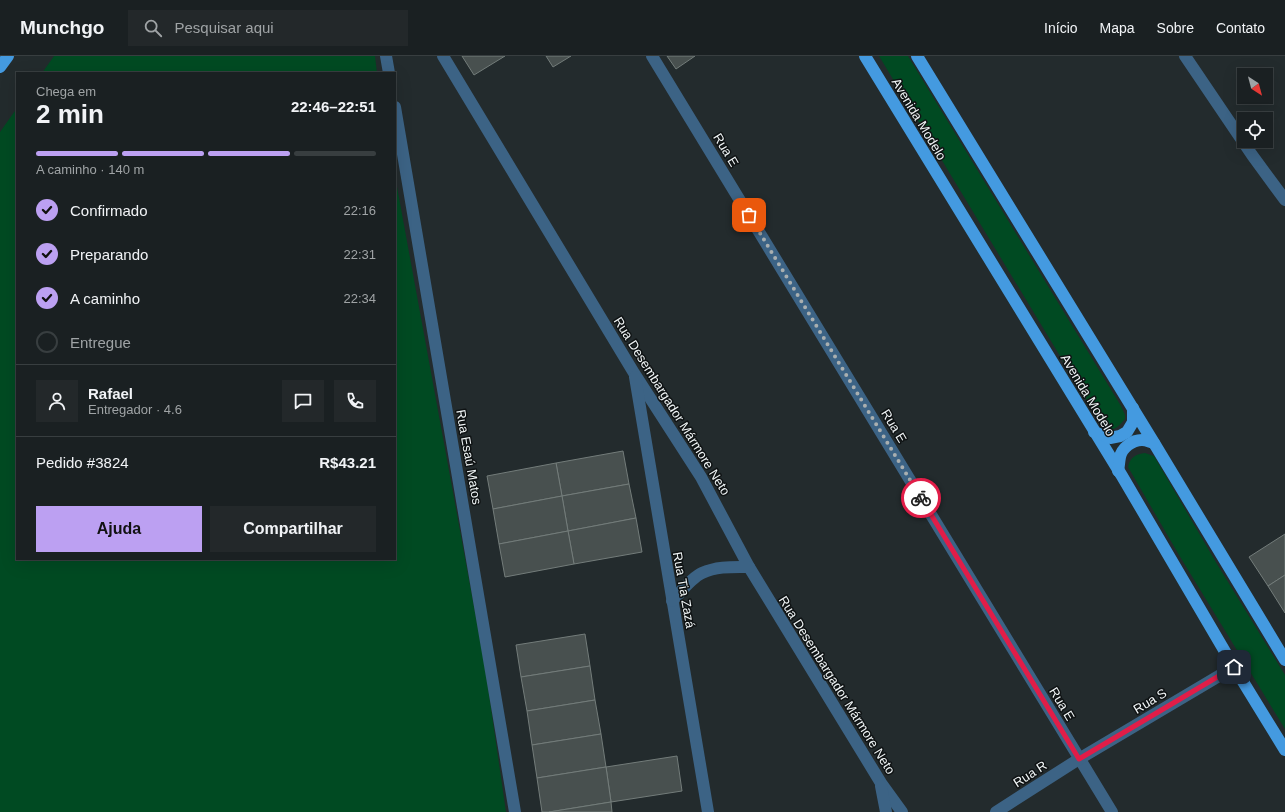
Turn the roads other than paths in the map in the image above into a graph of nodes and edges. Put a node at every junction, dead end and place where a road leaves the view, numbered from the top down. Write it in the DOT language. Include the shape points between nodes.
graph roads {
  1 [pos="8,56"];
  2 [pos="386,56"];
  3 [pos="443,56"];
  4 [pos="652,56"];
  5 [pos="865,56"];
  6 [pos="917,56"];
  7 [pos="1185,56"];
  8 [pos="0,68"];
  9 [pos="389,72"];
  10 [pos="396,113"];
  11 [pos="1285,200"];
  12 [pos="634,373"];
  13 [pos="1133,408"];
  14 [pos="1094,432"];
  15 [pos="1154,443"];
  16 [pos="1118,471"];
  17 [pos="749,567"];
  18 [pos="672,601"];
  19 [pos="1285,660"];
  20 [pos="1234,667"];
  21 [pos="1285,750"];
  22 [pos="1079,759"];
  23 [pos="881,783"];
  24 [pos="515,812"];
  25 [pos="708,812"];
  26 [pos="886,812"];
  27 [pos="902,812"];
  28 [pos="996,812"];
  29 [pos="1112,812"];
  1 -- 8 [label="main road"];
  2 -- 9 [label="street"];
  3 -- 12 [label="street, Rua Desembargador Mármore Neto"];
  4 -- 22 [label="street, Rua E"];
  5 -- 14 [label="main road, Avenida Modelo"];
  6 -- 13 [label="main road"];
  7 -- 11 [label="street"];
  10 -- 24 [label="street, Rua Esaú Matos"];
  12 -- 17 [label="street, Rua Desembargador Mármore Neto" via="701,477"];
  12 -- 18 [label="street, Rua Tia Zazá"];
  13 -- 14 [label="main road" via="1133,422 1127,432 1110,438"];
  13 -- 15 [label="main road"];
  14 -- 16 [label="main road, Avenida Modelo"];
  15 -- 16 [label="main road" via="1133,441 1122,451"];
  15 -- 19 [label="main road"];
  16 -- 20 [label="main road, Avenida Modelo"];
  17 -- 18 [label="street" via="722,567 701,573"];
  17 -- 23 [label="street, Rua Desembargador Mármore Neto"];
  18 -- 25 [label="street, Rua Tia Zazá"];
  20 -- 21 [label="main road, Avenida Modelo"];
  20 -- 22 [label="street, Rua S"];
  22 -- 28 [label="street, Rua R"];
  22 -- 29 [label="street, Rua E"];
  23 -- 26 [label="street"];
  23 -- 27 [label="street, Rua Desembargador Mármore Neto"];
}
